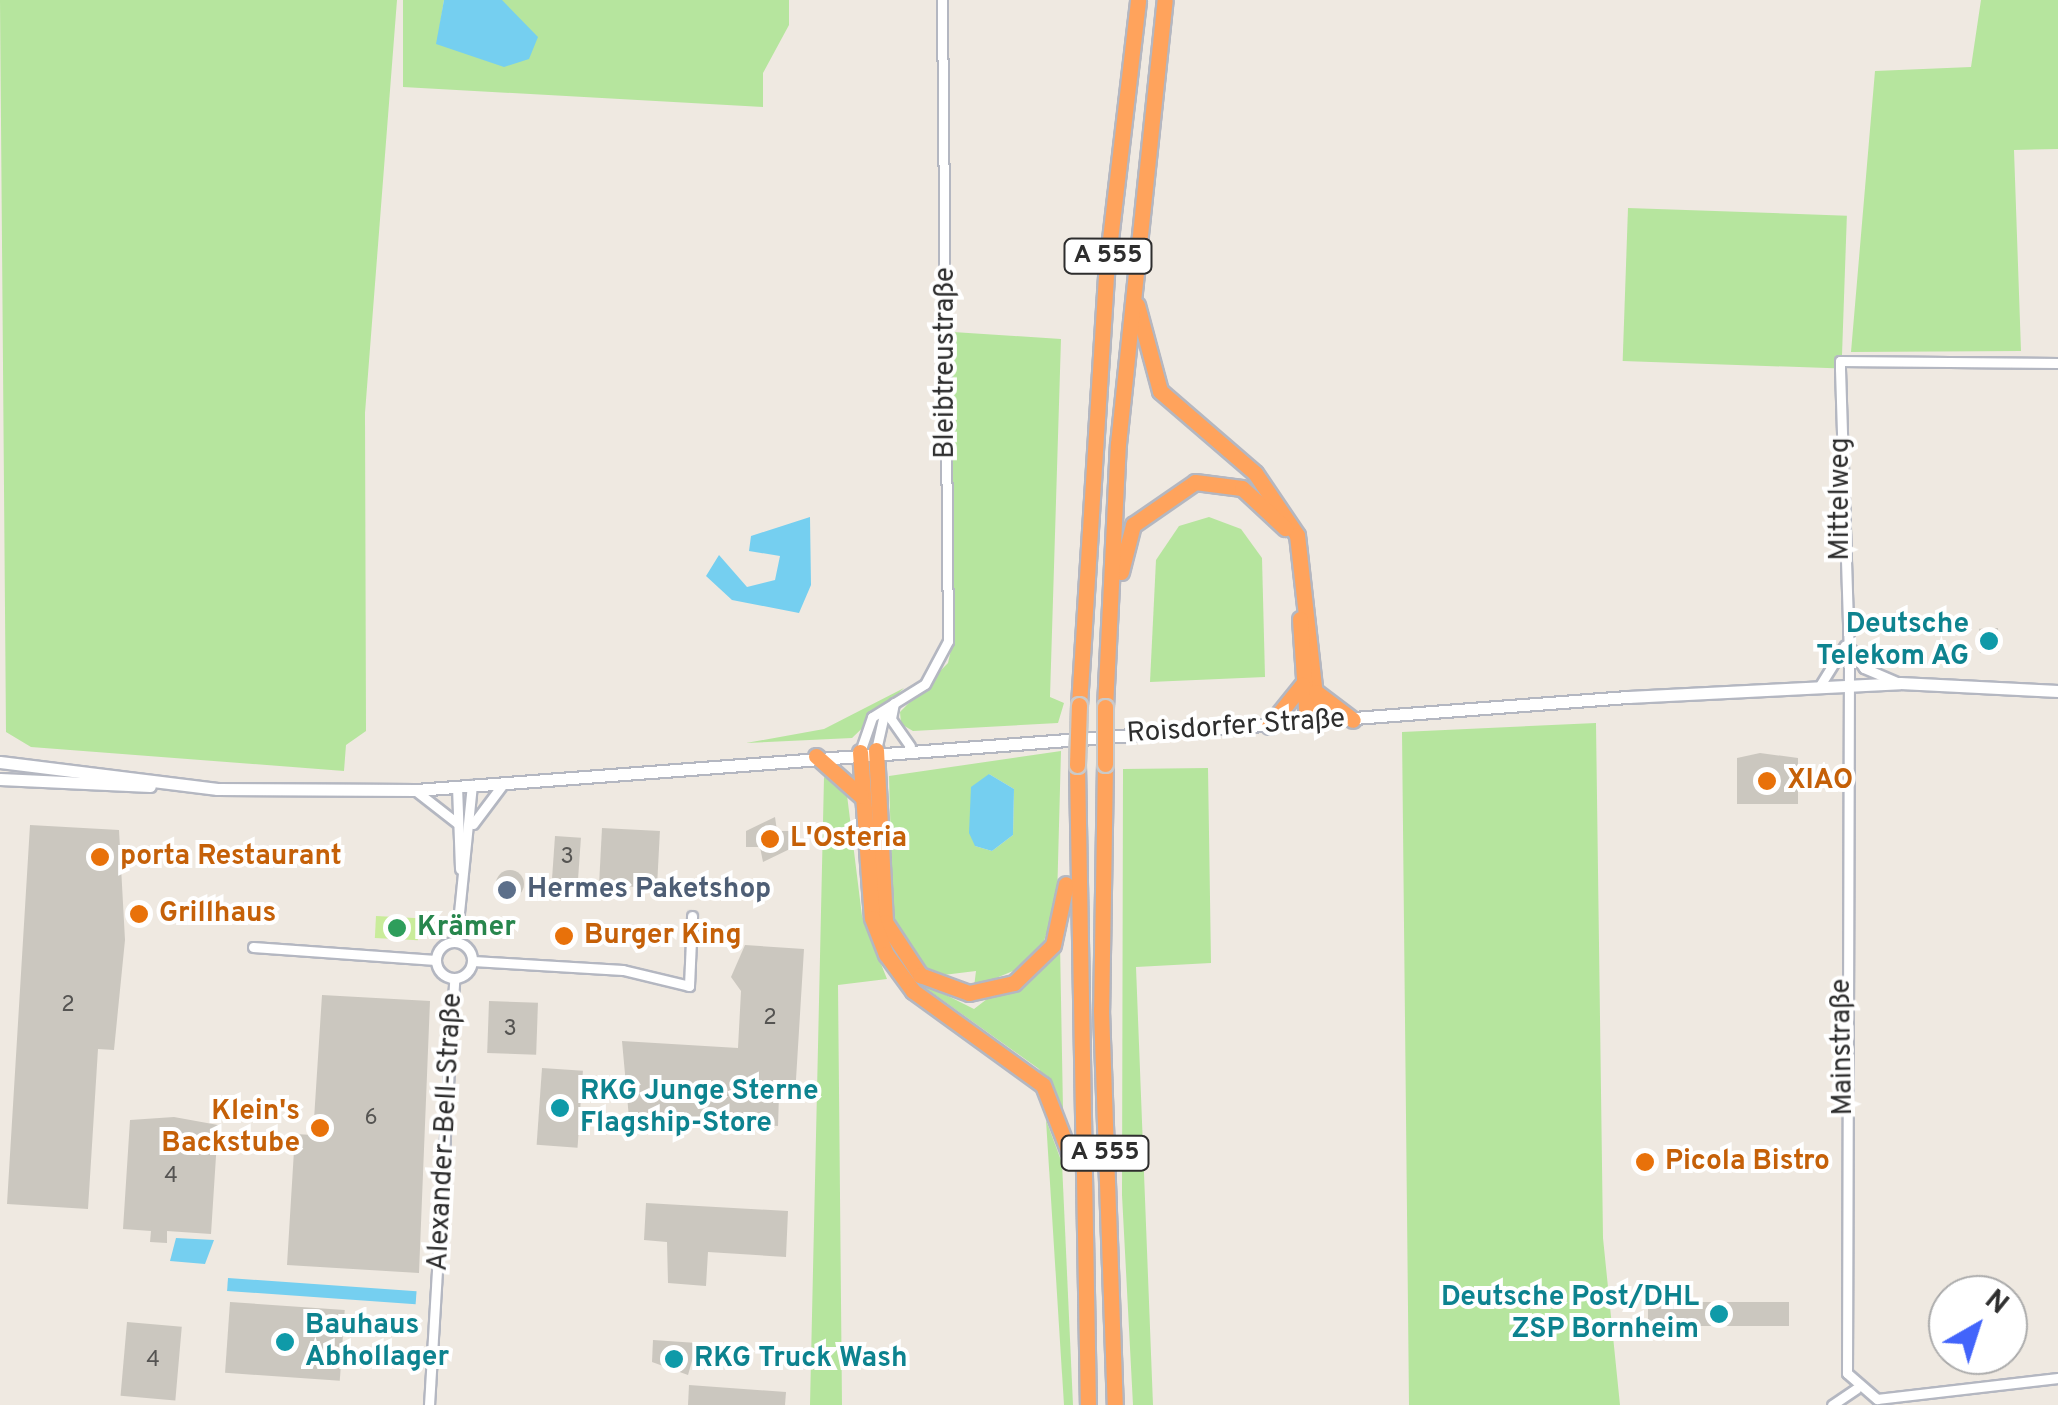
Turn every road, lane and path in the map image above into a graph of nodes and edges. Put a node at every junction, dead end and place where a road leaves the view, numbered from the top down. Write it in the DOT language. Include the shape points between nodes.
graph roads {
  1 [pos="942,0"];
  2 [pos="1138,0"];
  3 [pos="1165,0"];
  4 [pos="1132,275"];
  5 [pos="2058,363"];
  6 [pos="1110,629"];
  7 [pos="1847,637"];
  8 [pos="1900,683"];
  9 [pos="1845,685"];
  10 [pos="1309,687"];
  11 [pos="1819,687"];
  12 [pos="2058,691"];
  13 [pos="1842,703"];
  14 [pos="890,706"];
  15 [pos="1353,720"];
  16 [pos="1312,723"];
  17 [pos="1269,726"];
  18 [pos="910,746"];
  19 [pos="868,751"];
  20 [pos="816,756"];
  21 [pos="0,762"];
  22 [pos="0,780"];
  23 [pos="503,784"];
  24 [pos="169,786"];
  25 [pos="457,786"];
  26 [pos="472,786"];
  27 [pos="416,790"];
  28 [pos="863,800"];
  29 [pos="1075,810"];
  30 [pos="457,823"];
  31 [pos="472,827"];
  32 [pos="461,884"];
  33 [pos="692,916"];
  34 [pos="456,942"];
  35 [pos="254,947"];
  36 [pos="436,960"];
  37 [pos="473,961"];
  38 [pos="454,979"];
  39 [pos="1077,1178"];
  40 [pos="2058,1378"];
  41 [pos="1856,1389"];
  42 [pos="428,1405"];
  43 [pos="1088,1405"];
  44 [pos="1115,1405"];
  45 [pos="1832,1405"];
  1 -- 14 [label="street, Bleibtreustraße" via="948,640 932,677"];
  2 -- 29 [label="highway, A 555, bridge" via="1107,265"];
  3 -- 4 [label="highway, A 555"];
  4 -- 6 [label="highway, A 555"];
  4 -- 10 [label="highway" via="1143,354 1160,391 1255,473 1297,535"];
  5 -- 7 [label="street, Mittelweg" via="1840,361"];
  6 -- 10 [label="highway" via="1126,546 1150,507 1195,482 1242,488 1283,523 1296,558"];
  6 -- 44 [label="highway, A 555, bridge" via="1101,1010"];
  7 -- 8 [label="street" via="1864,668"];
  7 -- 9 [label="street, Mittelweg"];
  7 -- 11 [label="street, Mittelweg" via="1840,666"];
  8 -- 9 [label="main road, Roisdorfer Straße"];
  8 -- 12 [label="main road, Roisdorfer Straße"];
  9 -- 11 [label="main road, Roisdorfer Straße"];
  9 -- 13 [label="street, Mittelweg"];
  10 -- 15 [label="highway"];
  10 -- 16 [label="highway"];
  10 -- 17 [label="highway"];
  11 -- 15 [label="main road, Roisdorfer Straße"];
  13 -- 41 [label="street, Mainstraße" via="1845,1345"];
  14 -- 18 [label="street" via="895,728"];
  14 -- 19 [label="street"];
  14 -- 19 [label="street, Bleibtreustraße" via="864,729"];
  15 -- 16 [label="main road, Roisdorfer Straße"];
  16 -- 17 [label="main road, Roisdorfer Straße"];
  17 -- 18 [label="main road, Roisdorfer Straße"];
  18 -- 19 [label="main road, Roisdorfer Straße"];
  19 -- 20 [label="main road, Roisdorfer Straße"];
  19 -- 28 [label="highway"];
  19 -- 29 [label="highway" via="885,922 908,964 945,988 1003,987 1046,956 1064,913"];
  20 -- 23 [label="main road, Roisdorfer Straße"];
  20 -- 28 [label="highway"];
  21 -- 24 [label="main road, Roisdorfer Straße"];
  22 -- 24 [label="main road, Roisdorfer Straße"];
  23 -- 26 [label="main road, Roisdorfer Straße"];
  23 -- 31 [label="street"];
  24 -- 27 [label="main road, Roisdorfer Straße"];
  25 -- 26 [label="main road, Roisdorfer Straße"];
  25 -- 27 [label="main road, Roisdorfer Straße"];
  25 -- 30 [label="street"];
  26 -- 31 [label="street"];
  27 -- 30 [label="street"];
  28 -- 39 [label="highway" via="872,918 886,954 913,991 1043,1085"];
  29 -- 39 [label="highway, A 555"];
  30 -- 32 [label="street"];
  31 -- 32 [label="street"];
  32 -- 34 [label="street"];
  33 -- 37 [label="street" via="689,986 623,970"];
  34 -- 36 [label="street, Alexander-Bell-Straße"];
  34 -- 37 [label="street, Alexander-Bell-Straße"];
  35 -- 36 [label="street, Alexander-Bell-Straße"];
  36 -- 38 [label="street, Alexander-Bell-Straße"];
  37 -- 38 [label="street, Alexander-Bell-Straße"];
  38 -- 42 [label="street, Alexander-Bell-Straße"];
  39 -- 43 [label="highway, A 555"];
  40 -- 41 [label="street" via="1877,1399"];
  41 -- 45 [label="street"];
}
